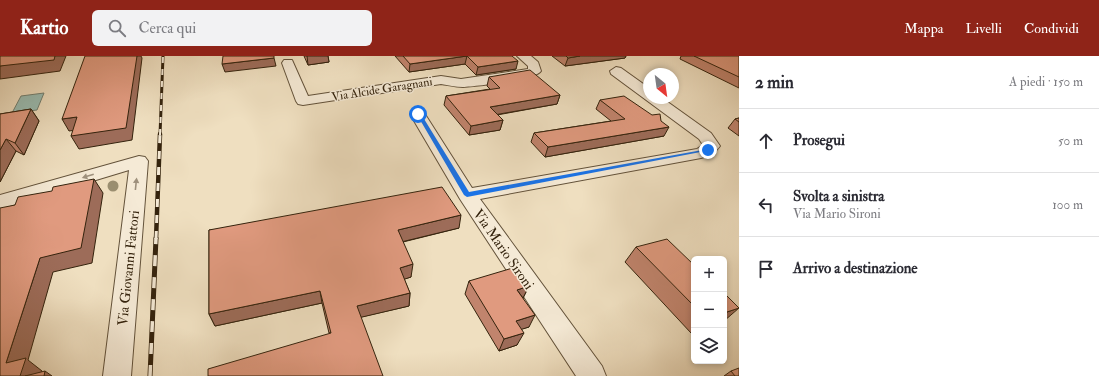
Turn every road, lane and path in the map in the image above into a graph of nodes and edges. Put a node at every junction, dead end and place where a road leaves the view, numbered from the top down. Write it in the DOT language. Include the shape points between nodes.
graph roads {
  1 [pos="523,56"];
  2 [pos="288,63"];
  3 [pos="616,71"];
  4 [pos="643,91"];
  5 [pos="661,104"];
  6 [pos="418,114"];
  7 [pos="467,195"];
  8 [pos="0,202"];
  9 [pos="117,376"];
  10 [pos="592,376"];
  1 -- 2 [label="street, Via Alcide Garagnani" via="534,65 535,71 461,83 441,80 303,101"];
  3 -- 4 [label="street"];
  5 -- 7 [label="street, Via Mario Sironi" via="710,140 712,146 708,150"];
  6 -- 7 [label="street"];
  7 -- 10 [label="street, Via Mario Sironi"];
  9 -- 8 [label="street, Via Giovanni Fattori, one-way" via="139,161"];
}
